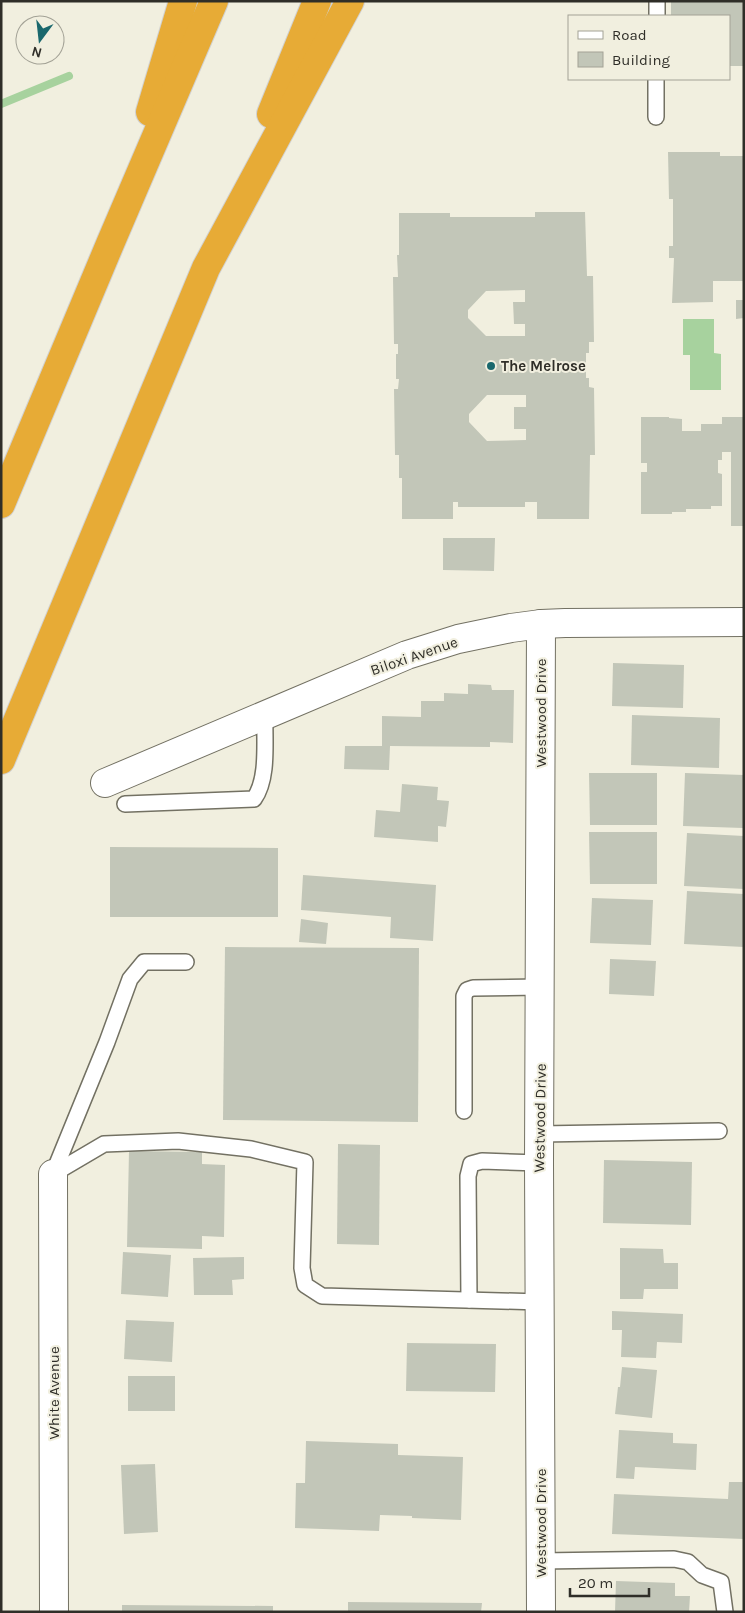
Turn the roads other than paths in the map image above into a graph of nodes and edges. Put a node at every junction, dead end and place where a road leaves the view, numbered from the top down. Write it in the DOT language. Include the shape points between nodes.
graph roads {
  1 [pos="184,1"];
  2 [pos="214,1"];
  3 [pos="317,1"];
  4 [pos="350,1"];
  5 [pos="657,1"];
  6 [pos="657,15"];
  7 [pos="656,80"];
  8 [pos="656,117"];
  9 [pos="221,239"];
  10 [pos="110,244"];
  11 [pos="1,504"];
  12 [pos="744,622"];
  13 [pos="541,624"];
  14 [pos="265,715"];
  15 [pos="1,760"];
  16 [pos="106,783"];
  17 [pos="124,804"];
  18 [pos="186,962"];
  19 [pos="540,987"];
  20 [pos="464,1111"];
  21 [pos="719,1131"];
  22 [pos="540,1134"];
  23 [pos="539,1162"];
  24 [pos="53,1174"];
  25 [pos="469,1300"];
  26 [pos="540,1302"];
  27 [pos="541,1561"];
  28 [pos="54,1612"];
  29 [pos="541,1612"];
  30 [pos="725,1612"];
  1 -- 10 [label="highway"];
  2 -- 10 [label="highway"];
  3 -- 9 [label="highway"];
  4 -- 9 [label="highway"];
  5 -- 6 [label="lane"];
  7 -- 8 [label="lane"];
  9 -- 15 [label="highway" via="206,268"];
  10 -- 11 [label="highway"];
  12 -- 13 [label="street, Biloxi Avenue"];
  13 -- 14 [label="street, Biloxi Avenue" via="458,639 407,655"];
  13 -- 19 [label="street, Westwood Drive"];
  14 -- 16 [label="street, Biloxi Avenue"];
  14 -- 17 [label="lane" via="264,772 260,791 254,798"];
  18 -- 24 [label="lane" via="144,962 130,979"];
  19 -- 20 [label="lane" via="467,990 464,996"];
  19 -- 22 [label="street, Westwood Drive"];
  21 -- 22 [label="lane"];
  22 -- 23 [label="street, Westwood Drive"];
  23 -- 25 [label="lane" via="482,1161 470,1164"];
  23 -- 26 [label="street, Westwood Drive"];
  24 -- 25 [label="lane" via="104,1144 178,1141 251,1149 305,1162 302,1268 305,1285 322,1296"];
  24 -- 28 [label="street, White Avenue"];
  25 -- 26 [label="lane"];
  26 -- 27 [label="street, Westwood Drive"];
  27 -- 29 [label="street, Westwood Drive"];
  27 -- 30 [label="lane" via="674,1559 688,1562 702,1576 721,1582"];
}
